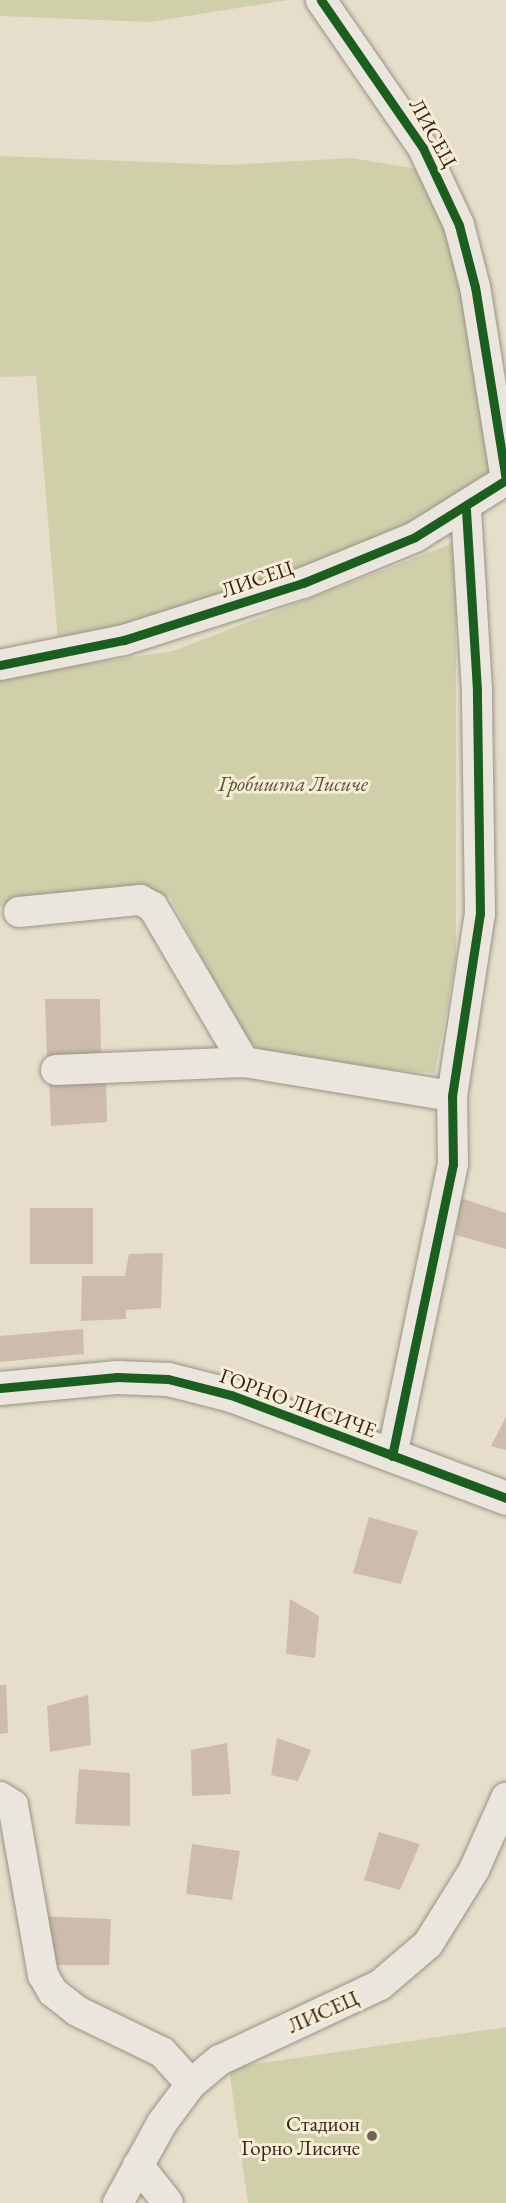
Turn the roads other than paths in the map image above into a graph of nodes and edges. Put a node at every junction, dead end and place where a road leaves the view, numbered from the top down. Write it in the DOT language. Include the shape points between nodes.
graph roads {
  1 [pos="321,0"];
  2 [pos="466,509"];
  3 [pos="0,664"];
  4 [pos="19,912"];
  5 [pos="244,1062"];
  6 [pos="56,1070"];
  7 [pos="452,1096"];
  8 [pos="0,1388"];
  9 [pos="392,1456"];
  10 [pos="506,1498"];
  11 [pos="0,1797"];
  12 [pos="506,1798"];
  13 [pos="191,2084"];
  14 [pos="138,2165"];
  15 [pos="118,2203"];
  16 [pos="168,2203"];
  1 -- 2 [label="street, ЛИСЕЦ" via="423,148 459,225 475,287 506,480"];
  2 -- 3 [label="street, ЛИСЕЦ" via="303,583 124,640"];
  2 -- 7 [label="street" via="477,690 480,914"];
  4 -- 5 [label="street" via="140,900 153,907"];
  5 -- 6 [label="street"];
  5 -- 7 [label="street"];
  7 -- 9 [label="street" via="453,1164"];
  8 -- 9 [label="street, ГОРНО ЛИСИЧЕ" via="117,1377 168,1379 231,1395"];
  9 -- 10 [label="street, ГОРНО ЛИСИЧЕ"];
  11 -- 13 [label="street" via="13,1805 43,1975 53,1992 77,2011 162,2052"];
  12 -- 13 [label="street, ЛИСЕЦ" via="452,1911 405,1966 344,2004 220,2060"];
  13 -- 14 [label="street, ЛИСЕЦ"];
  14 -- 15 [label="street, ЛИСЕЦ"];
  14 -- 16 [label="street"];
}
